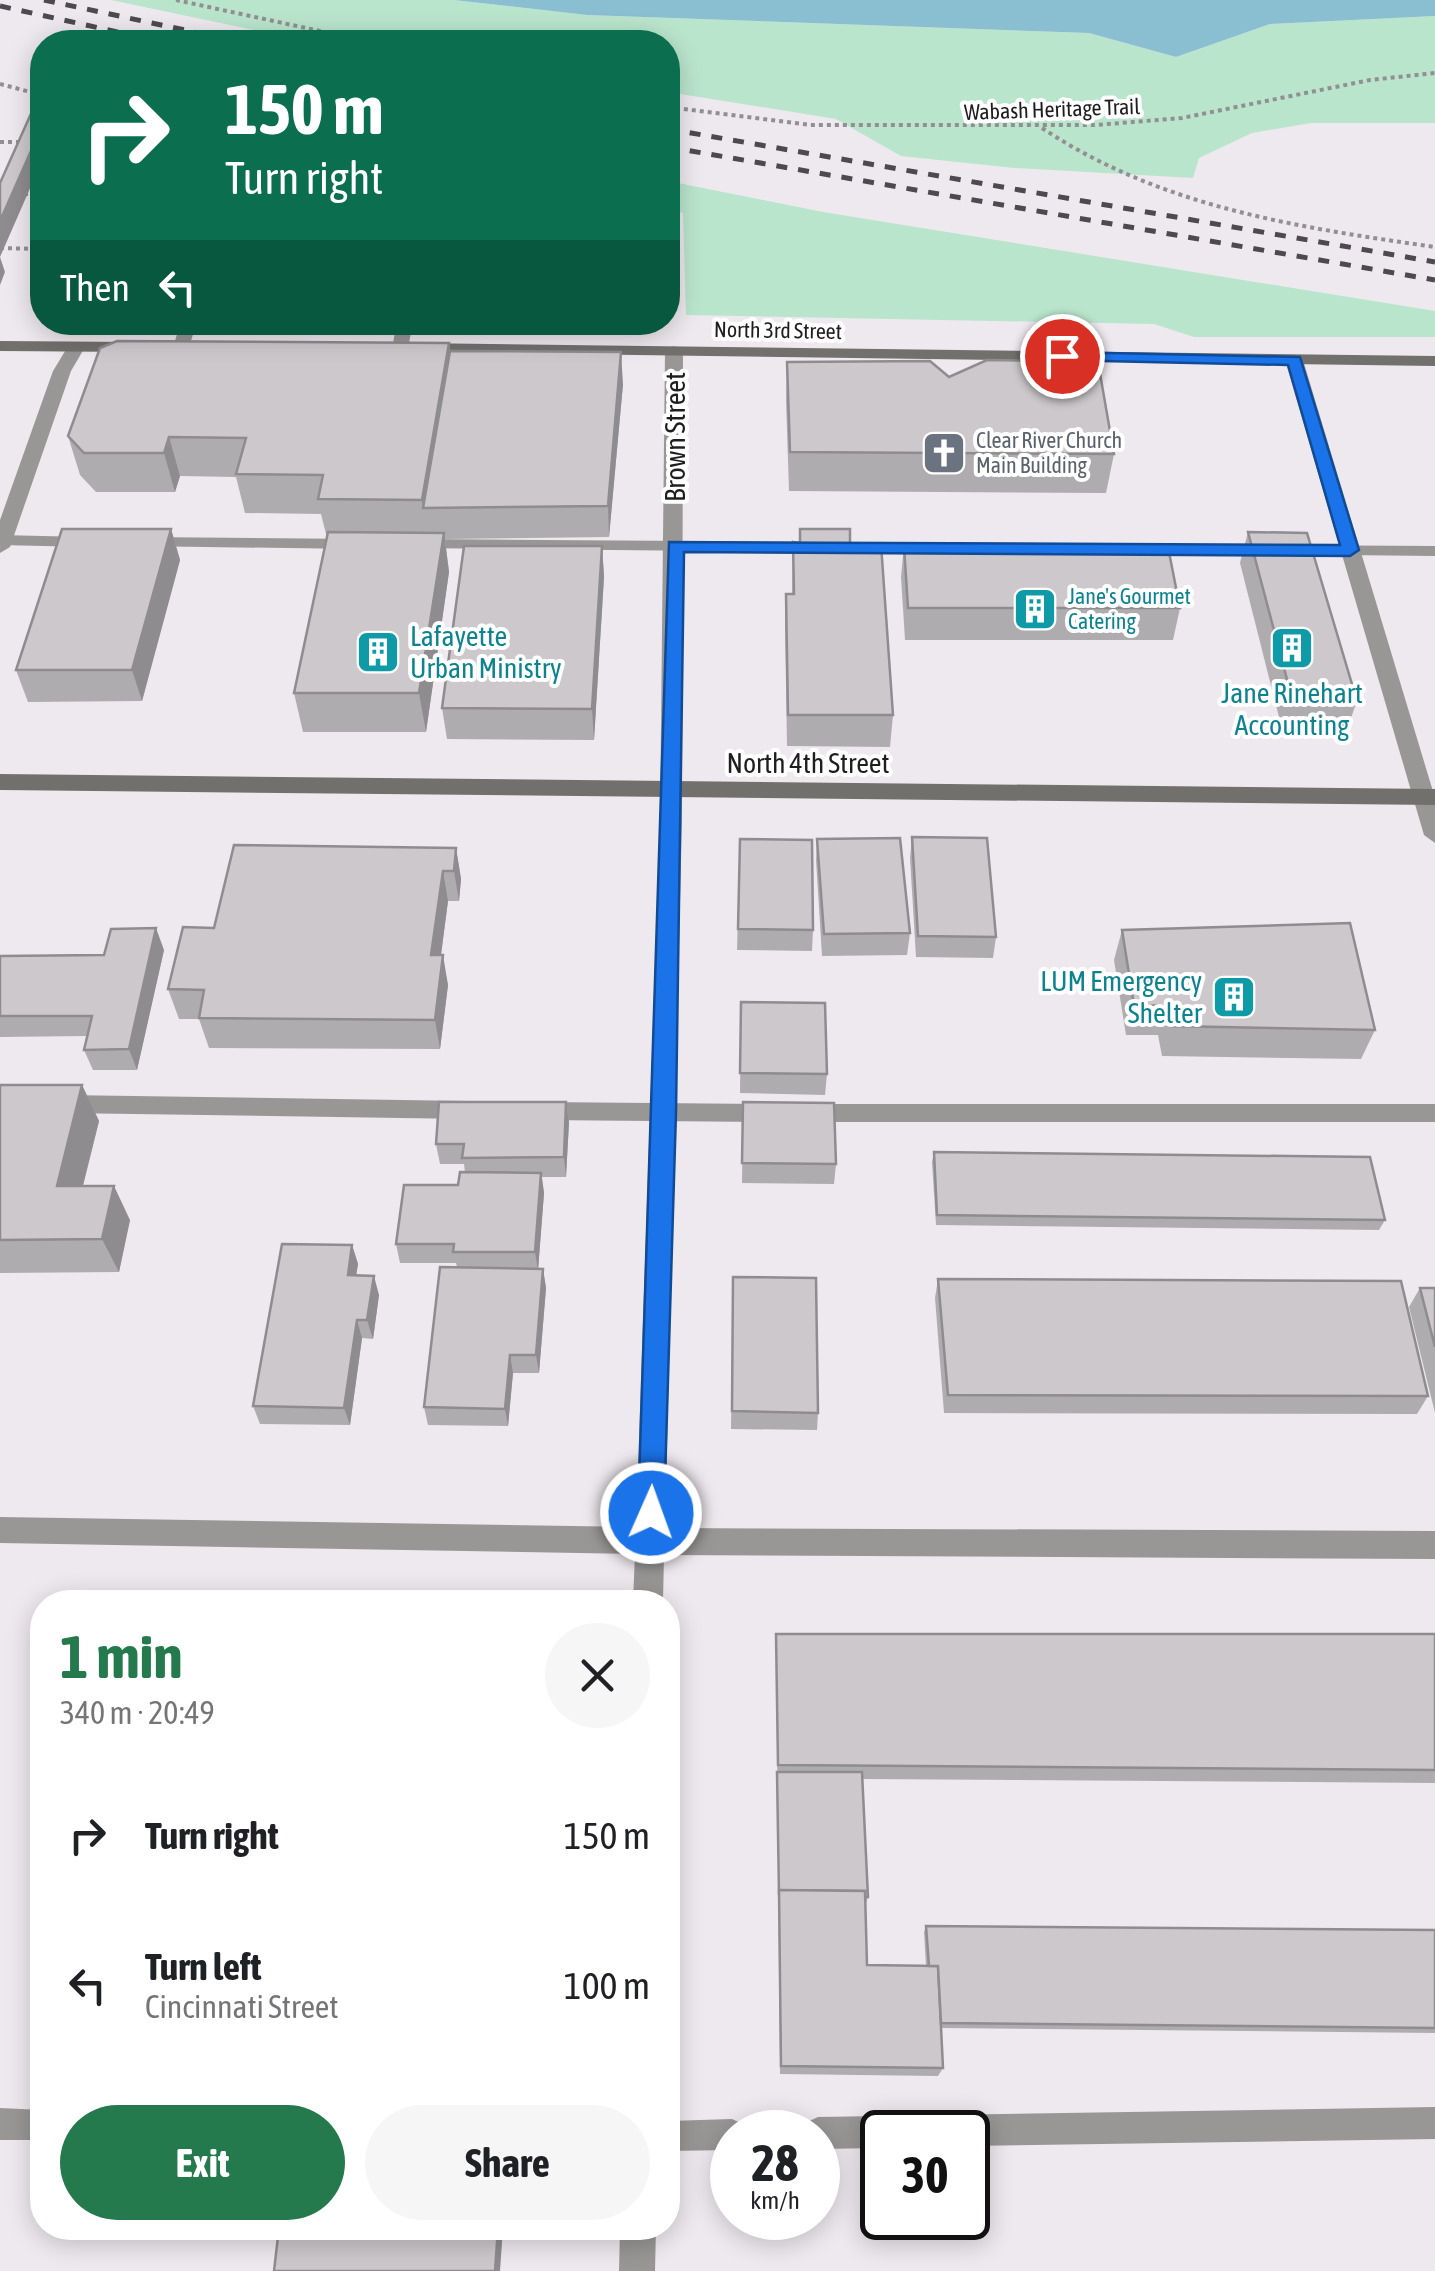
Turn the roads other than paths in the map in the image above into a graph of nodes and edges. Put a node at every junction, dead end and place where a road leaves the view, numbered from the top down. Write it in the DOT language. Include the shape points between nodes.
graph roads {
  1 [pos="185,335"];
  2 [pos="402,335"];
  3 [pos="0,346"];
  4 [pos="76,347"];
  5 [pos="181,347"];
  6 [pos="201,347"];
  7 [pos="380,348"];
  8 [pos="400,348"];
  9 [pos="674,350"];
  10 [pos="1294,360"];
  11 [pos="1435,361"];
  12 [pos="110,542"];
  13 [pos="130,542"];
  14 [pos="1,543"];
  15 [pos="675,546"];
  16 [pos="944,548"];
  17 [pos="1122,549"];
  18 [pos="1350,550"];
  19 [pos="1435,551"];
  20 [pos="0,782"];
  21 [pos="669,792"];
  22 [pos="1429,797"];
  23 [pos="1435,835"];
  24 [pos="39,1104"];
  25 [pos="665,1112"];
  26 [pos="1435,1114"];
  27 [pos="0,1530"];
  28 [pos="650,1542"];
  29 [pos="1435,1545"];
  30 [pos="648,1590"];
  31 [pos="1435,2123"];
  32 [pos="0,2124"];
  33 [pos="30,2124"];
  34 [pos="840,2133"];
  35 [pos="710,2135"];
  36 [pos="680,2136"];
  37 [pos="638,2240"];
  38 [pos="637,2271"];
  1 -- 5 [label="lane"];
  2 -- 8 [label="lane"];
  3 -- 4 [label="street"];
  4 -- 5 [label="street"];
  4 -- 14 [label="street"];
  5 -- 6 [label="street"];
  7 -- 8 [label="street, North 3rd Street"];
  8 -- 9 [label="street, North 3rd Street"];
  9 -- 10 [label="street, North 3rd Street"];
  9 -- 15 [label="street, Brown Street"];
  10 -- 11 [label="street, North 3rd Street"];
  10 -- 18 [label="street"];
  12 -- 14 [label="lane"];
  13 -- 15 [label="lane"];
  15 -- 16 [label="lane"];
  15 -- 21 [label="street, Brown Street"];
  17 -- 18 [label="lane"];
  18 -- 19 [label="lane"];
  18 -- 22 [label="street"];
  20 -- 21 [label="street, North 4th Street"];
  21 -- 22 [label="street, North 4th Street"];
  21 -- 25 [label="street, Brown Street"];
  22 -- 23 [label="street"];
  24 -- 25 [label="lane"];
  25 -- 26 [label="lane"];
  25 -- 28 [label="street, Brown Street"];
  27 -- 28 [label="street"];
  28 -- 29 [label="street"];
  28 -- 30 [label="street, Brown Street"];
  31 -- 34 [label="lane"];
  32 -- 33 [label="lane"];
  35 -- 36 [label="lane"];
  37 -- 38 [label="street"];
}
